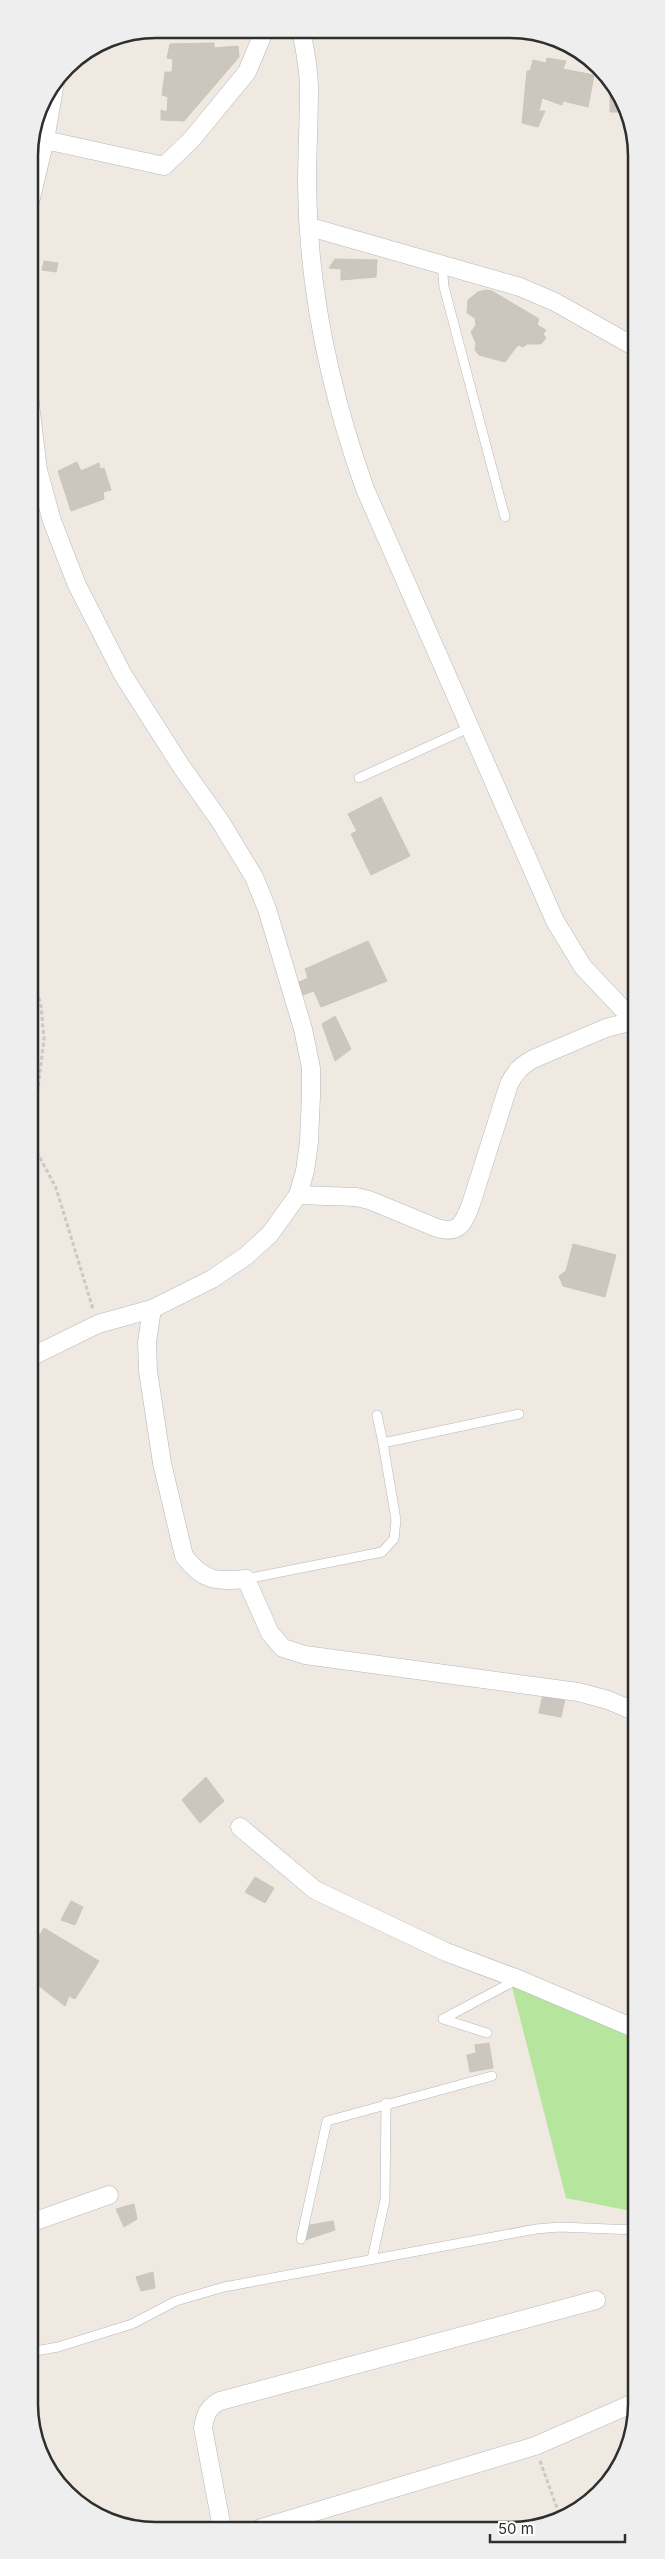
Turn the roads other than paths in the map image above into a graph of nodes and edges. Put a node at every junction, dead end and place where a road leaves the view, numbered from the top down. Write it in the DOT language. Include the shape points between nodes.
graph roads {
  1 [pos="261,38"];
  2 [pos="302,38"];
  3 [pos="51,102"];
  4 [pos="44,140"];
  5 [pos="38,166"];
  6 [pos="310,227"];
  7 [pos="442,264"];
  8 [pos="628,343"];
  9 [pos="38,470"];
  10 [pos="505,517"];
  11 [pos="472,727"];
  12 [pos="359,778"];
  13 [pos="628,1014"];
  14 [pos="628,1023"];
  15 [pos="298,1195"];
  16 [pos="152,1309"];
  17 [pos="38,1354"];
  18 [pos="519,1414"];
  19 [pos="377,1416"];
  20 [pos="383,1443"];
  21 [pos="246,1579"];
  22 [pos="627,1708"];
  23 [pos="240,1827"];
  24 [pos="518,1979"];
  25 [pos="627,2026"];
  26 [pos="487,2033"];
  27 [pos="492,2076"];
  28 [pos="386,2103"];
  29 [pos="109,2195"];
  30 [pos="38,2221"];
  31 [pos="627,2230"];
  32 [pos="301,2239"];
  33 [pos="372,2258"];
  34 [pos="596,2300"];
  35 [pos="38,2351"];
  36 [pos="627,2406"];
  37 [pos="221,2522"];
  38 [pos="281,2522"];
  1 -- 4 [label="street" via="247,72 192,139 164,166"];
  2 -- 6 [label="street" via="309,88 307,186"];
  3 -- 4 [label="street"];
  4 -- 5 [label="street"];
  6 -- 7 [label="street"];
  6 -- 11 [label="street" via="313,283 324,346 348,441 365,489"];
  7 -- 8 [label="street" via="538,294"];
  7 -- 10 [label="lane" via="444,287"];
  9 -- 15 [label="street" via="52,521 77,585 123,675 220,821 254,877 267,909 303,1029 311,1068 309,1142"];
  11 -- 12 [label="lane"];
  11 -- 13 [label="street" via="559,929 583,967"];
  14 -- 15 [label="street" via="606,1028 522,1065 509,1084 466,1218 455,1230 437,1228 362,1198"];
  15 -- 16 [label="street" via="270,1234 246,1256 212,1279"];
  16 -- 17 [label="street" via="98,1324"];
  16 -- 21 [label="street" via="147,1342 148,1370 162,1463 184,1556 192,1567 218,1582"];
  18 -- 20 [label="lane"];
  19 -- 20 [label="lane"];
  20 -- 21 [label="lane" via="396,1520 394,1540 382,1552"];
  21 -- 22 [label="street" via="270,1632 283,1648 305,1655 578,1692"];
  23 -- 24 [label="street" via="315,1890 446,1952"];
  24 -- 25 [label="street"];
  24 -- 26 [label="lane" via="444,2019"];
  27 -- 28 [label="lane"];
  28 -- 32 [label="lane" via="327,2120"];
  28 -- 33 [label="lane" via="385,2200"];
  29 -- 30 [label="street"];
  31 -- 33 [label="lane" via="536,2229"];
  33 -- 35 [label="lane" via="204,2292 132,2324"];
  34 -- 37 [label="street" via="212,2405 205,2416 204,2428"];
  36 -- 38 [label="street" via="535,2446"];
}
